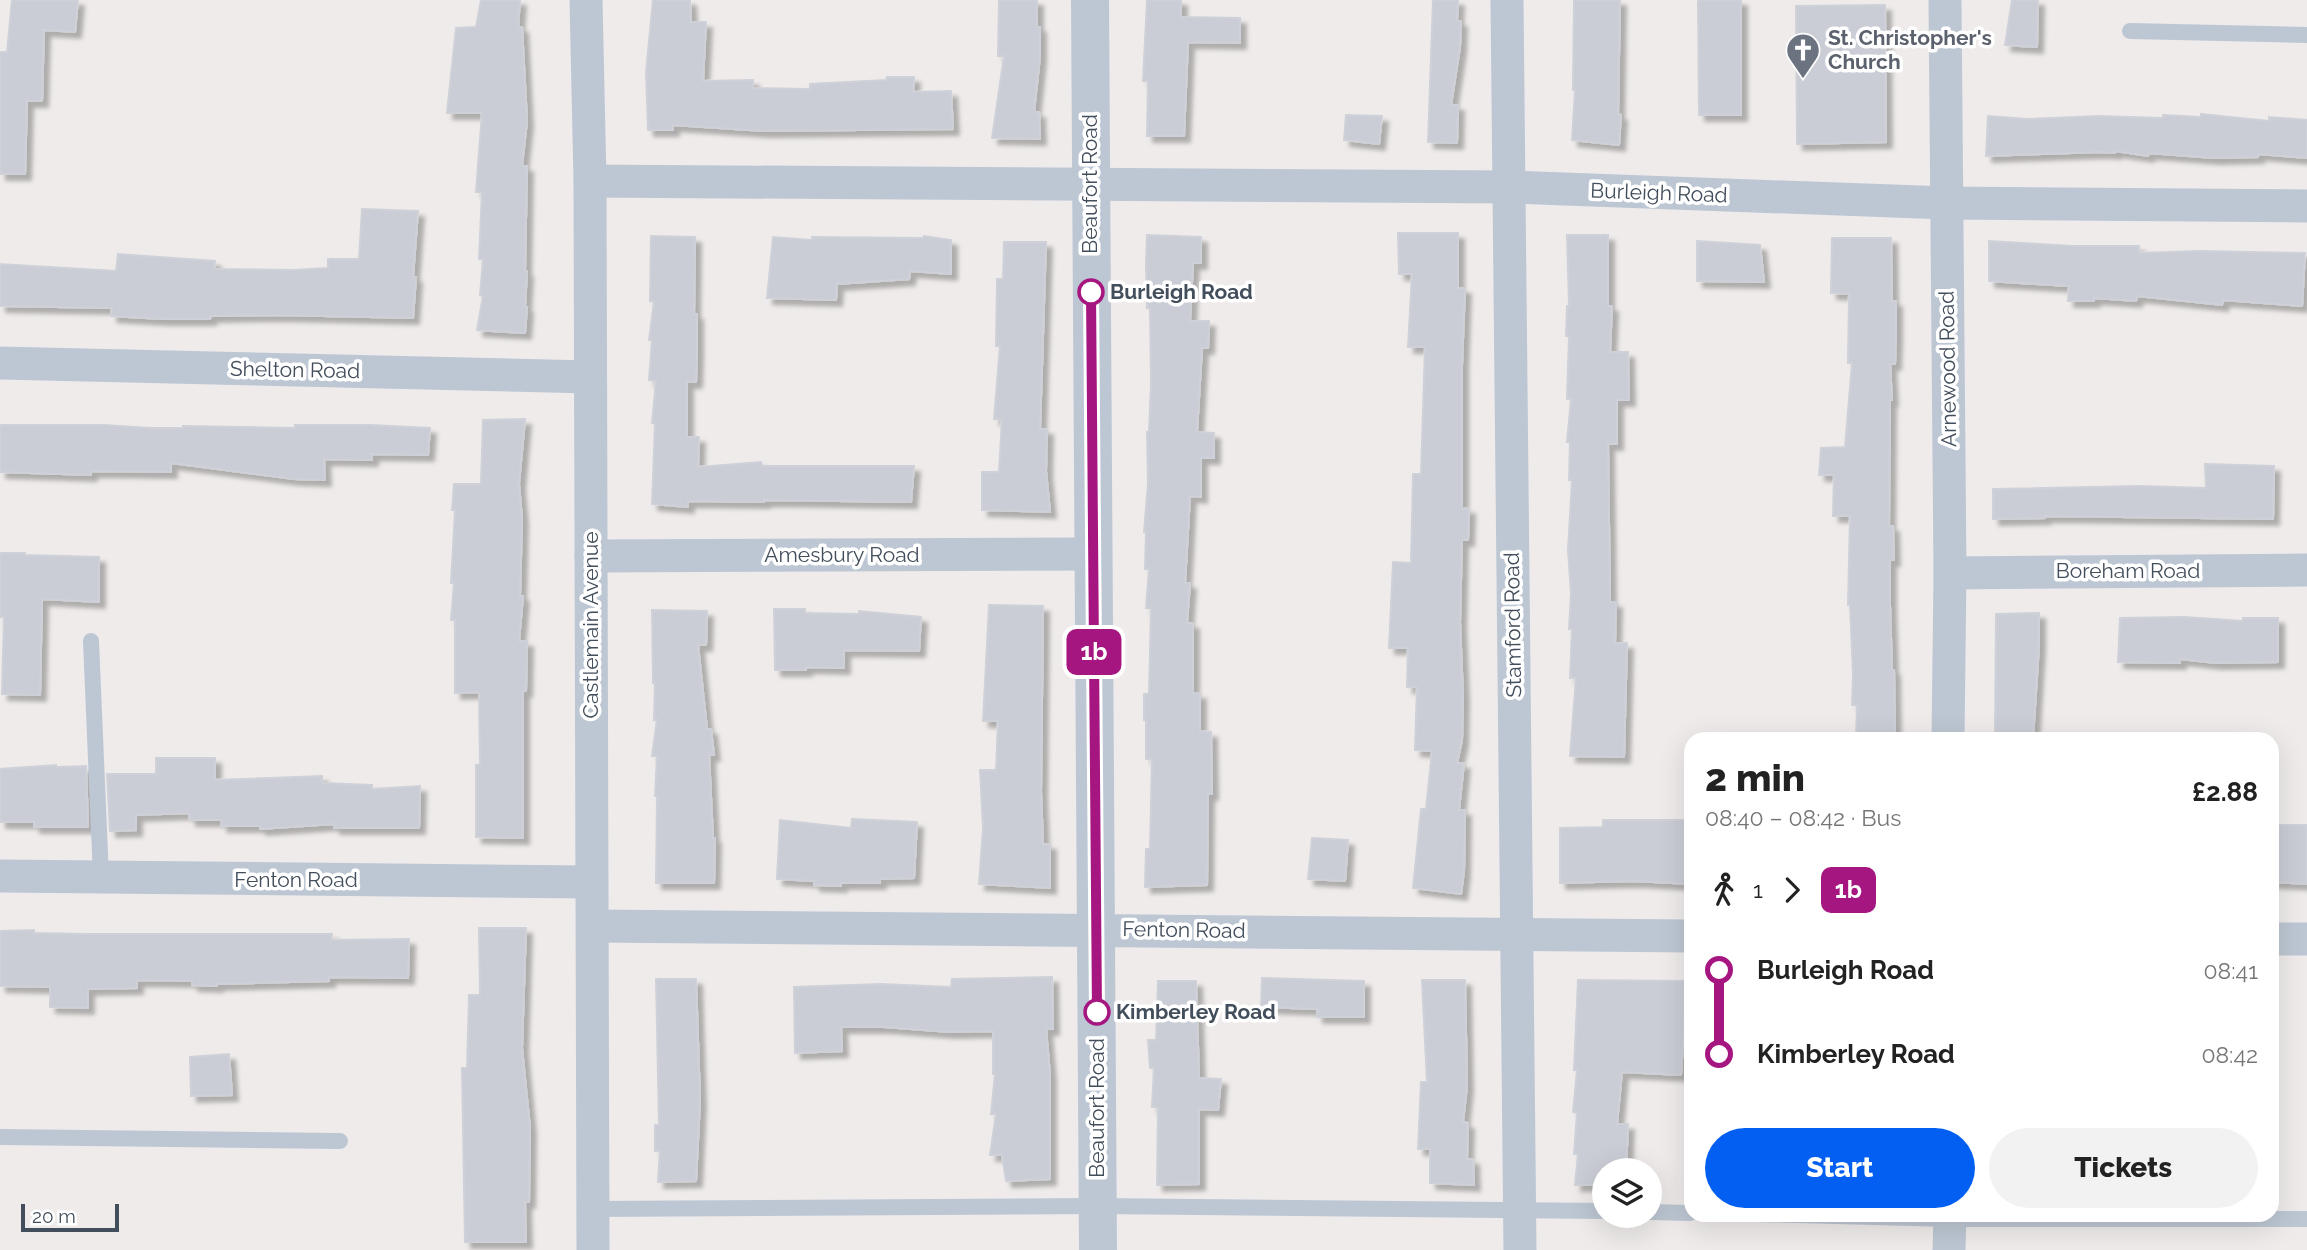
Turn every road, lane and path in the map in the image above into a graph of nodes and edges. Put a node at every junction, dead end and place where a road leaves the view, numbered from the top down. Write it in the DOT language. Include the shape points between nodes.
graph roads {
  1 [pos="586,0"];
  2 [pos="1090,0"];
  3 [pos="1507,0"];
  4 [pos="1945,0"];
  5 [pos="2130,31"];
  6 [pos="2307,34"];
  7 [pos="590,181"];
  8 [pos="1090,184"];
  9 [pos="1508,187"];
  10 [pos="1947,203"];
  11 [pos="2307,206"];
  12 [pos="0,363"];
  13 [pos="590,377"];
  14 [pos="1093,554"];
  15 [pos="591,556"];
  16 [pos="2307,570"];
  17 [pos="1950,573"];
  18 [pos="91,641"];
  19 [pos="1948,732"];
  20 [pos="0,876"];
  21 [pos="101,878"];
  22 [pos="591,882"];
  23 [pos="593,926"];
  24 [pos="1097,929"];
  25 [pos="1516,933"];
  26 [pos="1684,936"];
  27 [pos="2279,939"];
  28 [pos="2307,939"];
  29 [pos="0,1137"];
  30 [pos="340,1141"];
  31 [pos="1097,1206"];
  32 [pos="592,1209"];
  33 [pos="1520,1209"];
  34 [pos="1592,1211"];
  35 [pos="1662,1212"];
  36 [pos="1684,1213"];
  37 [pos="2307,1219"];
  38 [pos="2279,1220"];
  39 [pos="1866,1222"];
  40 [pos="2188,1222"];
  41 [pos="1949,1228"];
  42 [pos="593,1250"];
  43 [pos="1098,1250"];
  44 [pos="1520,1250"];
  1 -- 7 [label="street, Castlemain Avenue"];
  2 -- 8 [label="street, Beaufort Road"];
  3 -- 9 [label="street, Stamford Road"];
  4 -- 10 [label="street, Arnewood Road"];
  5 -- 6 [label="lane"];
  7 -- 8 [label="street, Burleigh Road"];
  7 -- 13 [label="street, Castlemain Avenue"];
  8 -- 9 [label="street, Burleigh Road"];
  8 -- 14 [label="street, Beaufort Road"];
  9 -- 10 [label="street, Burleigh Road"];
  9 -- 25 [label="street, Stamford Road"];
  10 -- 11 [label="street, Burleigh Road"];
  10 -- 17 [label="street, Arnewood Road"];
  12 -- 13 [label="street, Shelton Road"];
  13 -- 15 [label="street, Castlemain Avenue"];
  14 -- 15 [label="street, Amesbury Road"];
  14 -- 24 [label="street, Beaufort Road"];
  15 -- 22 [label="street, Castlemain Avenue"];
  16 -- 17 [label="street, Boreham Road"];
  17 -- 19 [label="street, Arnewood Road"];
  18 -- 21 [label="lane"];
  20 -- 21 [label="street, Fenton Road"];
  21 -- 22 [label="street, Fenton Road"];
  22 -- 23 [label="street, Castlemain Avenue"];
  23 -- 24 [label="street, Fenton Road"];
  23 -- 32 [label="street, Castlemain Avenue"];
  24 -- 25 [label="street, Fenton Road"];
  24 -- 31 [label="street, Beaufort Road"];
  25 -- 26 [label="street, Fenton Road"];
  25 -- 33 [label="street, Stamford Road"];
  27 -- 28 [label="street"];
  29 -- 30 [label="lane"];
  31 -- 32 [label="lane"];
  31 -- 33 [label="lane"];
  31 -- 43 [label="street, Beaufort Road"];
  32 -- 42 [label="street, Castlemain Avenue"];
  33 -- 34 [label="lane"];
  33 -- 44 [label="street, Stamford Road"];
  35 -- 36 [label="lane"];
  37 -- 38 [label="lane"];
  39 -- 41 [label="lane"];
  40 -- 41 [label="lane"];
}
